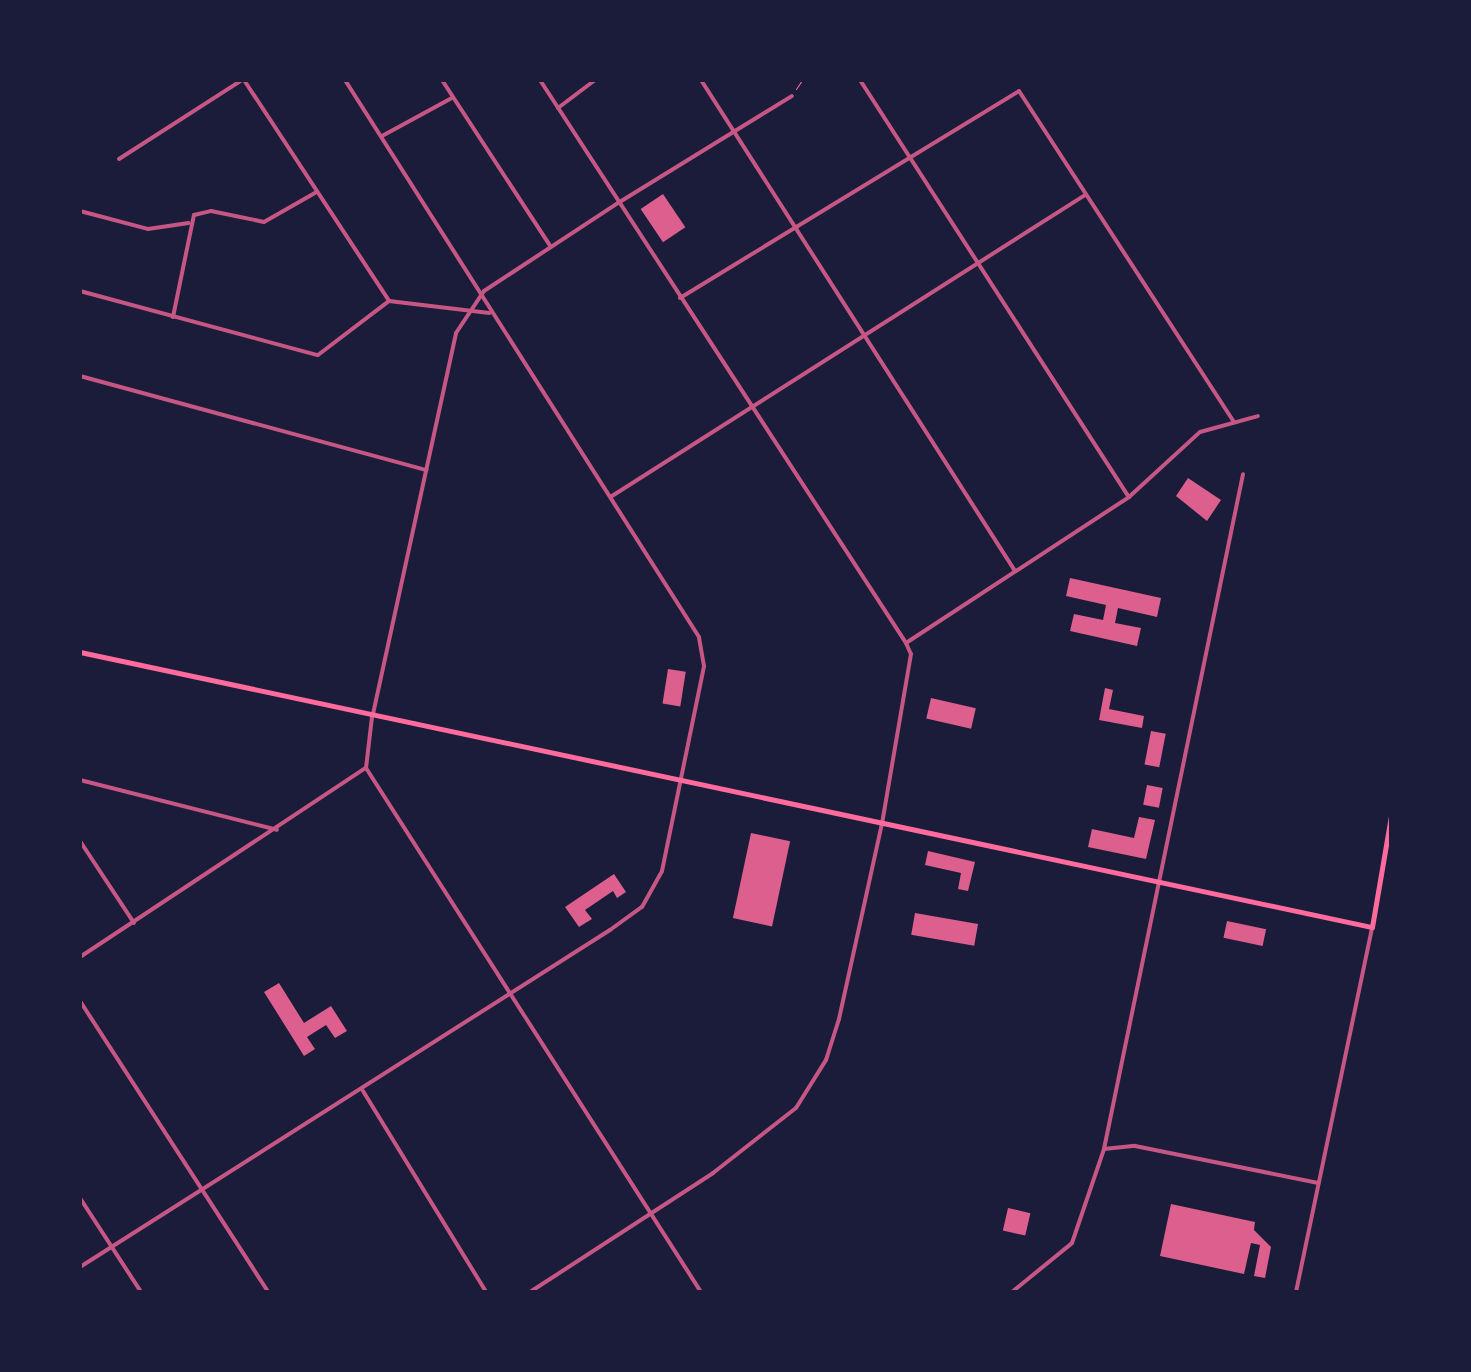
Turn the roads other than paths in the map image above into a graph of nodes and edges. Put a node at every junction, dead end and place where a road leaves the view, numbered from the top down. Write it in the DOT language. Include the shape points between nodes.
graph roads {
  1 [pos="243,80"];
  2 [pos="345,80"];
  3 [pos="442,80"];
  4 [pos="540,80"];
  5 [pos="596,80"];
  6 [pos="701,80"];
  7 [pos="860,80"];
  8 [pos="792,96"];
  9 [pos="454,97"];
  10 [pos="558,108"];
  11 [pos="733,134"];
  12 [pos="382,136"];
  13 [pos="911,158"];
  14 [pos="120,159"];
  15 [pos="316,192"];
  16 [pos="1085,195"];
  17 [pos="618,203"];
  18 [pos="80,211"];
  19 [pos="189,223"];
  20 [pos="794,229"];
  21 [pos="551,247"];
  22 [pos="978,262"];
  23 [pos="80,291"];
  24 [pos="484,291"];
  25 [pos="680,298"];
  26 [pos="389,301"];
  27 [pos="468,310"];
  28 [pos="489,314"];
  29 [pos="173,317"];
  30 [pos="863,336"];
  31 [pos="80,376"];
  32 [pos="752,408"];
  33 [pos="1258,416"];
  34 [pos="1234,422"];
  35 [pos="426,470"];
  36 [pos="1243,474"];
  37 [pos="611,497"];
  38 [pos="1129,497"];
  39 [pos="1016,571"];
  40 [pos="906,643"];
  41 [pos="80,652"];
  42 [pos="372,717"];
  43 [pos="366,768"];
  44 [pos="80,780"];
  45 [pos="680,782"];
  46 [pos="1391,816"];
  47 [pos="882,824"];
  48 [pos="278,830"];
  49 [pos="80,840"];
  50 [pos="1156,882"];
  51 [pos="134,922"];
  52 [pos="1372,927"];
  53 [pos="80,957"];
  54 [pos="512,995"];
  55 [pos="80,1001"];
  56 [pos="362,1090"];
  57 [pos="1104,1149"];
  58 [pos="1318,1183"];
  59 [pos="202,1190"];
  60 [pos="80,1198"];
  61 [pos="650,1214"];
  62 [pos="112,1248"];
  63 [pos="80,1268"];
  64 [pos="140,1292"];
  65 [pos="268,1292"];
  66 [pos="486,1292"];
  67 [pos="530,1292"];
  68 [pos="702,1292"];
  69 [pos="1012,1292"];
  70 [pos="1296,1292"];
  1 -- 14 [label="street"];
  1 -- 15 [label="street"];
  2 -- 12 [label="street"];
  3 -- 9 [label="street"];
  4 -- 10 [label="street"];
  5 -- 10 [label="street"];
  6 -- 11 [label="street"];
  7 -- 13 [label="street"];
  8 -- 11 [label="street"];
  9 -- 12 [label="street"];
  9 -- 21 [label="street"];
  10 -- 17 [label="street"];
  11 -- 17 [label="street"];
  11 -- 20 [label="street"];
  12 -- 24 [label="street"];
  13 -- 16 [label="street" via="1019,91"];
  13 -- 20 [label="street"];
  13 -- 22 [label="street"];
  15 -- 19 [label="street" via="271,220 211,211"];
  15 -- 26 [label="street"];
  16 -- 22 [label="street"];
  16 -- 34 [label="street"];
  17 -- 21 [label="street"];
  17 -- 25 [label="street"];
  18 -- 19 [label="street" via="148,229"];
  19 -- 29 [label="street"];
  20 -- 25 [label="street"];
  20 -- 30 [label="street"];
  21 -- 24 [label="street"];
  22 -- 30 [label="street"];
  22 -- 38 [label="street"];
  23 -- 29 [label="street"];
  24 -- 27 [label="street"];
  24 -- 28 [label="street"];
  25 -- 32 [label="street"];
  26 -- 27 [label="street"];
  26 -- 29 [label="street" via="318,355"];
  27 -- 28 [label="street"];
  27 -- 35 [label="street" via="456,334"];
  28 -- 37 [label="street"];
  30 -- 32 [label="street"];
  30 -- 39 [label="street"];
  31 -- 35 [label="street"];
  32 -- 37 [label="street"];
  32 -- 40 [label="street"];
  33 -- 34 [label="street"];
  34 -- 38 [label="street" via="1200,432"];
  35 -- 42 [label="street"];
  36 -- 50 [label="street"];
  37 -- 45 [label="street" via="705,654"];
  38 -- 39 [label="street"];
  39 -- 40 [label="street"];
  40 -- 47 [label="street" via="910,654"];
  41 -- 42 [label="main road"];
  42 -- 43 [label="street"];
  42 -- 45 [label="main road"];
  43 -- 48 [label="street"];
  43 -- 54 [label="street"];
  44 -- 48 [label="street"];
  45 -- 47 [label="main road"];
  45 -- 54 [label="street" via="662,871 642,907"];
  46 -- 52 [label="main road"];
  47 -- 50 [label="main road"];
  47 -- 61 [label="street" via="839,1019 812,1085 778,1126"];
  48 -- 51 [label="street"];
  49 -- 51 [label="street"];
  50 -- 52 [label="main road"];
  50 -- 57 [label="street"];
  51 -- 53 [label="street"];
  52 -- 58 [label="street"];
  54 -- 56 [label="street"];
  54 -- 61 [label="street"];
  55 -- 59 [label="street"];
  56 -- 59 [label="street"];
  56 -- 66 [label="street"];
  57 -- 58 [label="street" via="1121,1144 1170,1151"];
  57 -- 69 [label="street" via="1072,1244"];
  58 -- 70 [label="street"];
  59 -- 62 [label="street"];
  59 -- 65 [label="street"];
  60 -- 62 [label="street"];
  61 -- 67 [label="street"];
  61 -- 68 [label="street"];
  62 -- 63 [label="street"];
  62 -- 64 [label="street"];
}
